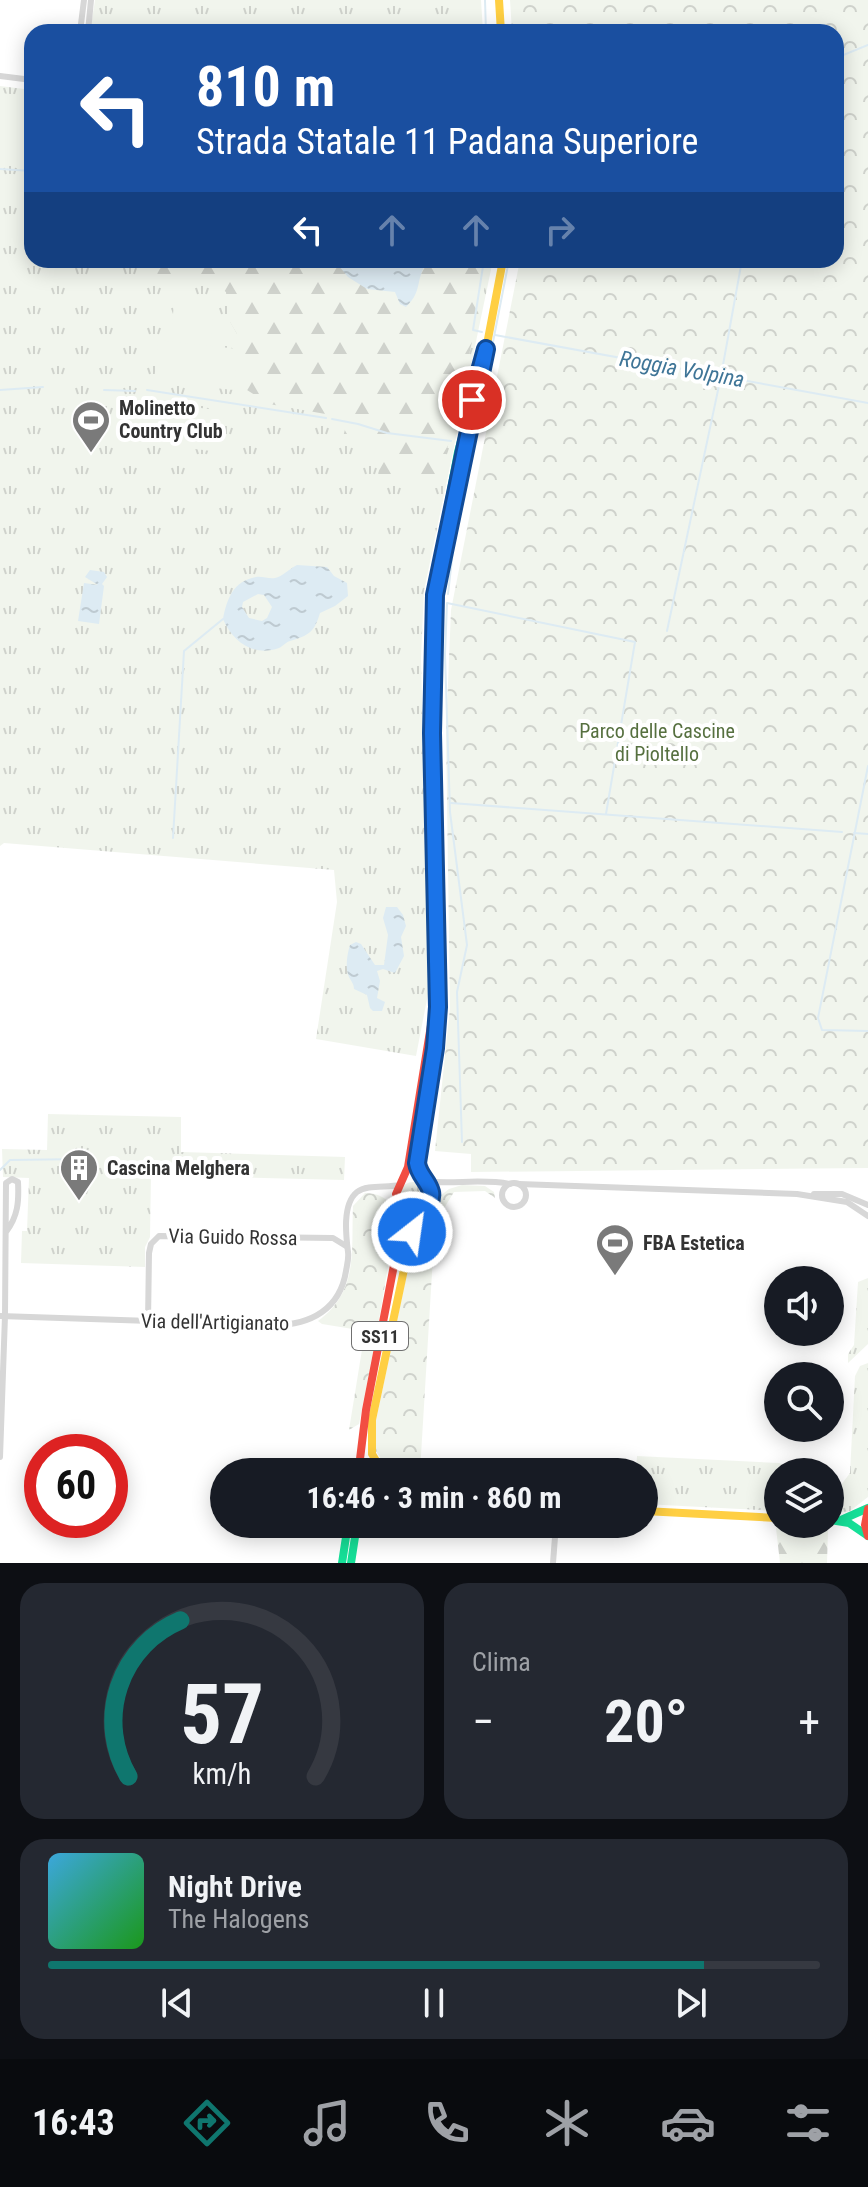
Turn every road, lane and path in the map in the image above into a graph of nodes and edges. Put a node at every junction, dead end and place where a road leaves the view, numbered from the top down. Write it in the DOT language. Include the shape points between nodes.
graph roads {
  1 [pos="84,0"];
  2 [pos="91,0"];
  3 [pos="499,0"];
  4 [pos="81,24"];
  5 [pos="89,24"];
  6 [pos="500,24"];
  7 [pos="0,76"];
  8 [pos="24,79"];
  9 [pos="501,268"];
  10 [pos="437,990"];
  11 [pos="422,1180"];
  12 [pos="480,1180"];
  13 [pos="455,1182"];
  14 [pos="400,1184"];
  15 [pos="510,1184"];
  16 [pos="519,1184"];
  17 [pos="552,1184"];
  18 [pos="376,1188"];
  19 [pos="797,1194"];
  20 [pos="503,1196"];
  21 [pos="525,1199"];
  22 [pos="431,1200"];
  23 [pos="398,1204"];
  24 [pos="868,1205"];
  25 [pos="424,1210"];
  26 [pos="868,1216"];
  27 [pos="6,1232"];
  28 [pos="346,1246"];
  29 [pos="3,1316"];
  30 [pos="148,1322"];
  31 [pos="0,1457"];
  32 [pos="360,1458"];
  33 [pos="377,1458"];
  34 [pos="868,1508"];
  35 [pos="658,1512"];
  36 [pos="764,1517"];
  37 [pos="844,1519"];
  38 [pos="844,1522"];
  39 [pos="868,1536"];
  40 [pos="346,1538"];
  41 [pos="355,1538"];
  42 [pos="555,1538"];
  43 [pos="342,1563"];
  44 [pos="351,1563"];
  45 [pos="553,1563"];
  1 -- 4 [label="street"];
  2 -- 5 [label="street"];
  3 -- 6 [label="main road"];
  7 -- 8 [label="street"];
  9 -- 10 [label="main road, SS11" via="439,546 432,733"];
  10 -- 11 [label="main road, SS11" via="435,1048 418,1158"];
  10 -- 14 [label="main road, SS11" via="408,1167"];
  11 -- 13 [label="street"];
  11 -- 14 [label="main road"];
  11 -- 22 [label="main road, SS11" via="430,1188"];
  12 -- 13 [label="street"];
  12 -- 15 [label="street"];
  12 -- 20 [label="street"];
  13 -- 22 [label="street"];
  14 -- 18 [label="street"];
  14 -- 23 [label="main road, SS11"];
  15 -- 16 [label="street"];
  15 -- 20 [label="street"];
  16 -- 17 [label="street"];
  16 -- 21 [label="street"];
  17 -- 19 [label="street"];
  17 -- 21 [label="street" via="536,1188"];
  18 -- 23 [label="street"];
  18 -- 28 [label="street, Via dell'Artigianato" via="361,1189 350,1202"];
  19 -- 24 [label="street" via="842,1194"];
  19 -- 26 [label="street" via="847,1202"];
  20 -- 21 [label="street" via="513,1207"];
  22 -- 25 [label="main road, SS11"];
  23 -- 25 [label="main road" via="411,1213"];
  23 -- 32 [label="main road, SS11" via="401,1229"];
  25 -- 33 [label="main road, SS11" via="412,1232 372,1420"];
  27 -- 27 [label="street" via="17,1212 18,1182 10,1178"];
  27 -- 29 [label="street"];
  28 -- 30 [label="street, Via dell'Artigianato" via="341,1291 328,1309 306,1321"];
  28 -- 30 [label="street, Via Guido Rossa" via="335,1238 159,1236 149,1248"];
  29 -- 30 [label="street, Via dell'Artigianato"];
  29 -- 31 [label="street"];
  34 -- 37 [label="main road"];
  34 -- 39 [label="main road"];
  35 -- 36 [label="main road"];
  38 -- 39 [label="main road"];
  40 -- 43 [label="main road"];
  41 -- 44 [label="main road"];
  42 -- 45 [label="street"];
}
